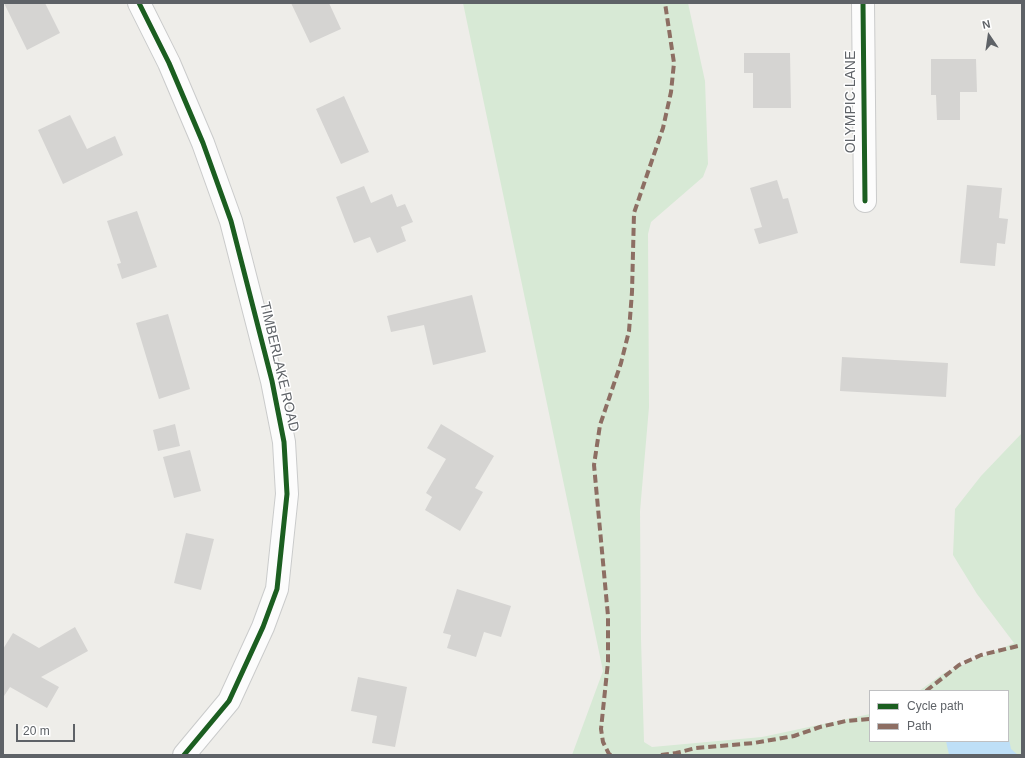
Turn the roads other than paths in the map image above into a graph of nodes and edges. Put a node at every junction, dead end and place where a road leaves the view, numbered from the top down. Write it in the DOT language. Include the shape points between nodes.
graph roads {
  1 [pos="139,3"];
  2 [pos="863,3"];
  3 [pos="865,201"];
  4 [pos="184,755"];
  1 -- 4 [label="street, TIMBERLAKE ROAD" via="169,63 200,136 231,221 272,381 284,442 287,494 277,589 229,702"];
  2 -- 3 [label="street, OLYMPIC LANE"];
}
